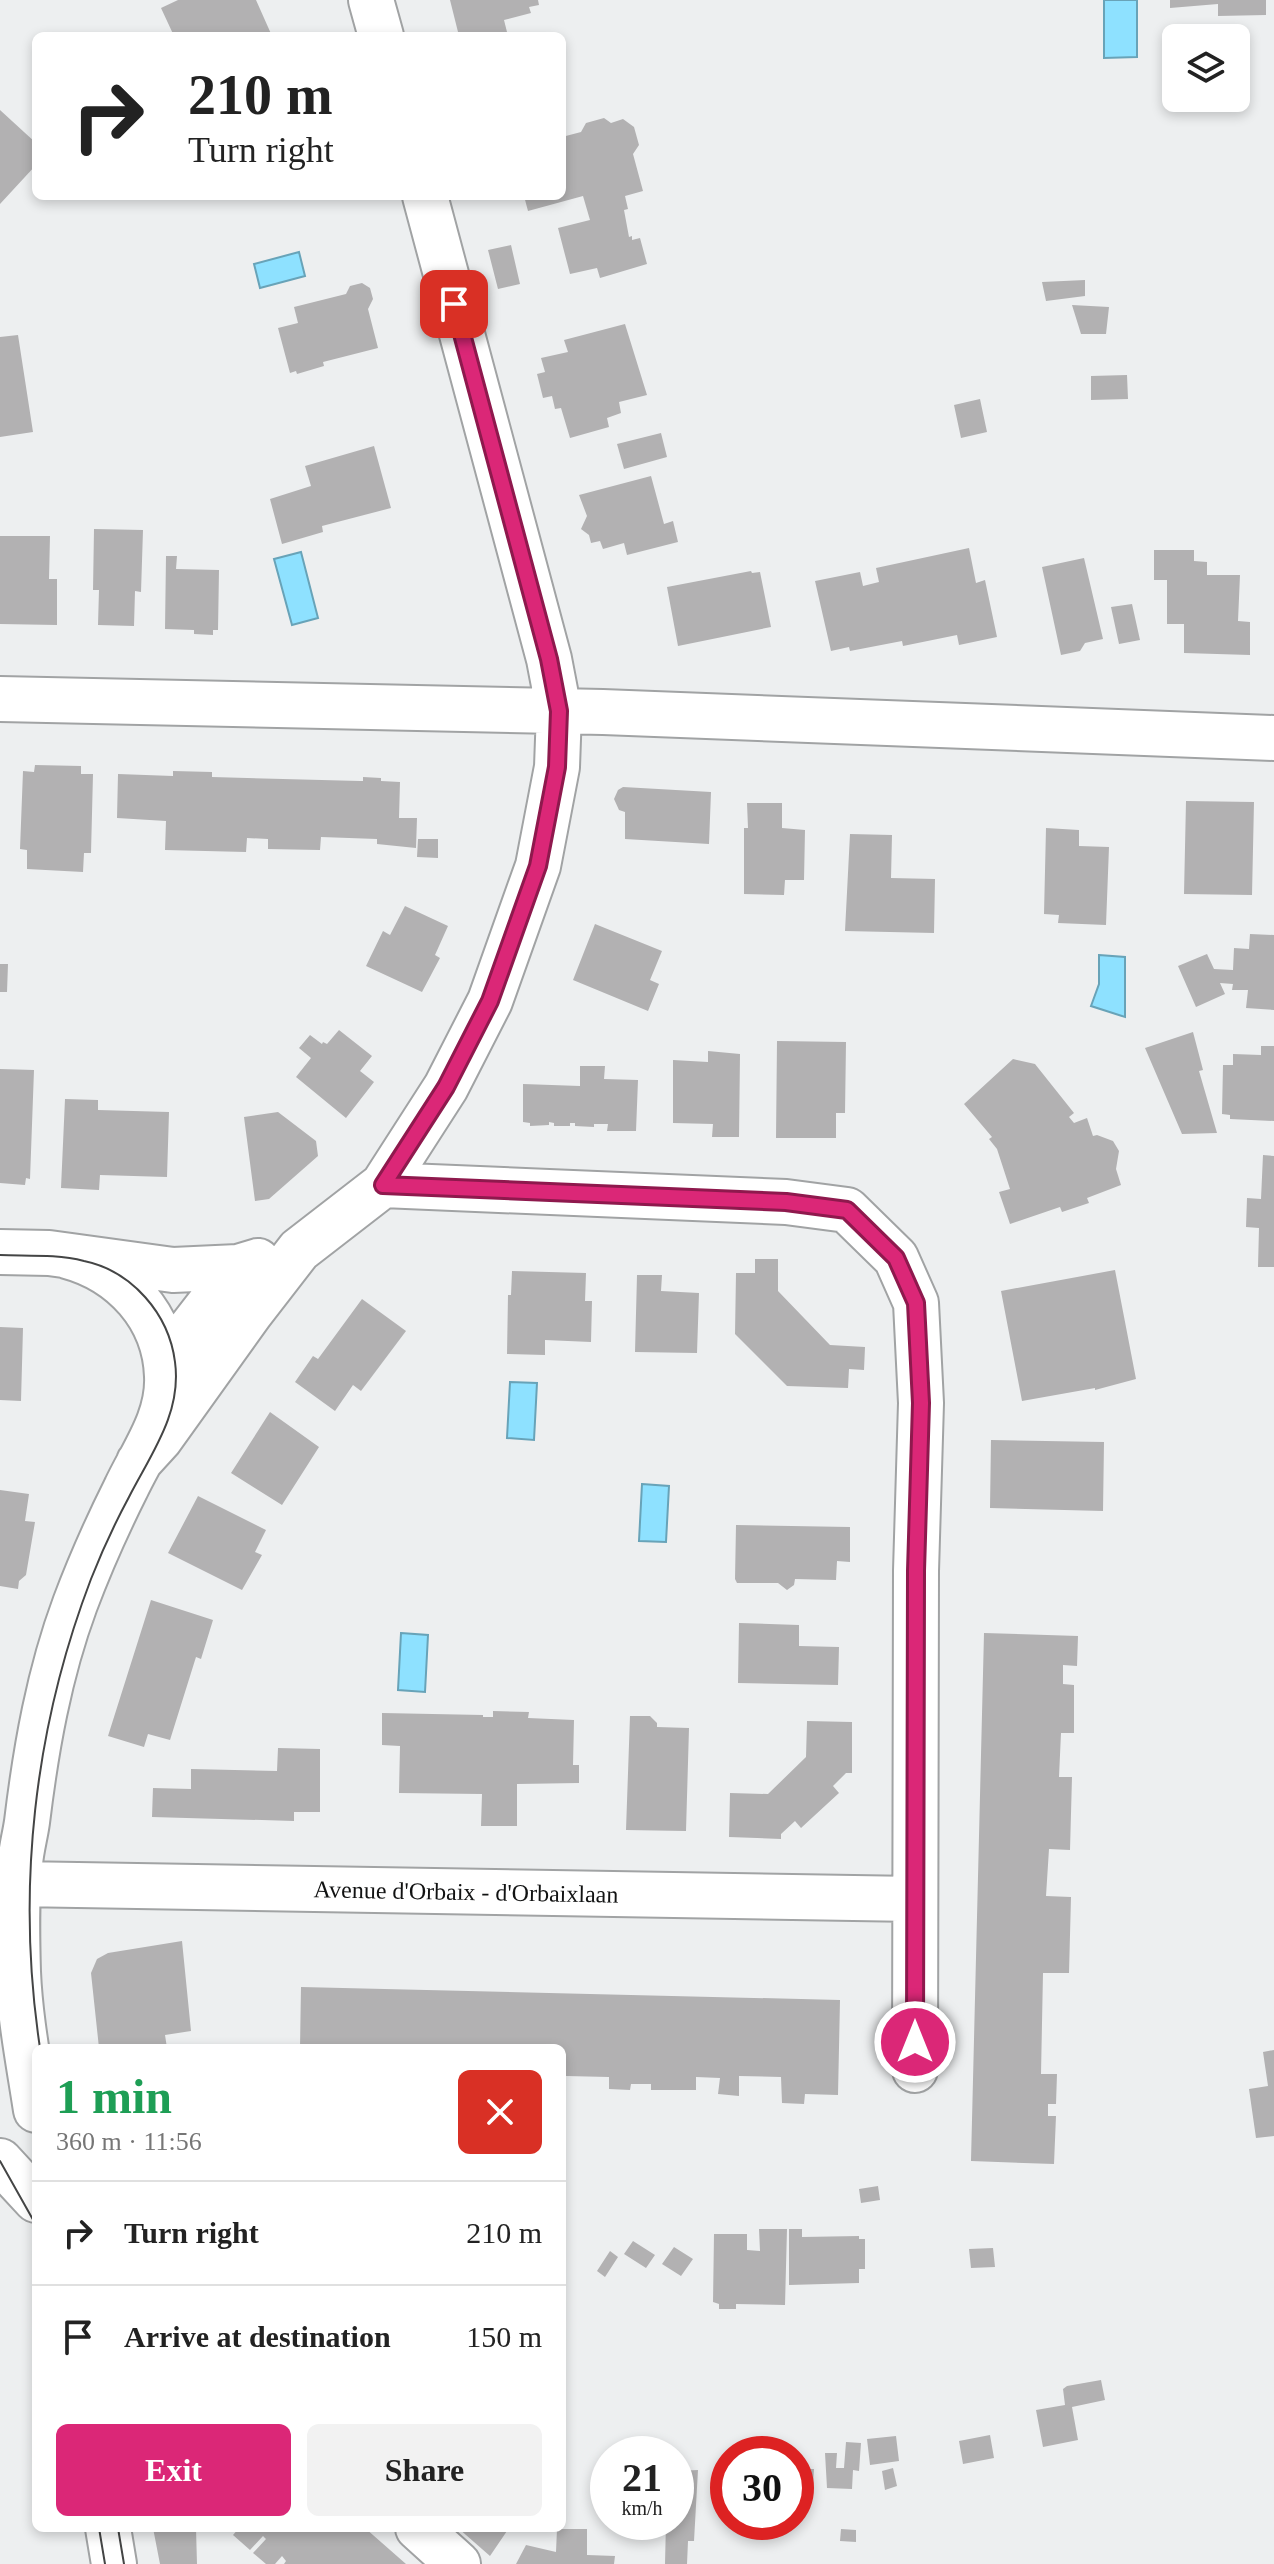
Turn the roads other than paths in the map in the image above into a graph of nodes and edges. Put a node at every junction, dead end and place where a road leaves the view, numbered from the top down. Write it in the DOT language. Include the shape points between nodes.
graph roads {
  1 [pos="371,0"];
  2 [pos="380,32"];
  3 [pos="426,200"];
  4 [pos="0,699"];
  5 [pos="559,711"];
  6 [pos="1274,738"];
  7 [pos="383,1185"];
  8 [pos="299,1250"];
  9 [pos="0,1252"];
  10 [pos="67,1256"];
  11 [pos="238,1267"];
  12 [pos="166,1364"];
  13 [pos="139,1462"];
  14 [pos="18,1884"];
  15 [pos="915,1899"];
  16 [pos="11,2022"];
  17 [pos="915,2070"];
  18 [pos="32,2096"];
  19 [pos="0,2161"];
  20 [pos="32,2196"];
  21 [pos="109,2532"];
  22 [pos="422,2532"];
  23 [pos="114,2564"];
  24 [pos="458,2564"];
  1 -- 2 [label="street"];
  3 -- 5 [label="street"];
  4 -- 5 [label="street"];
  5 -- 6 [label="street"];
  5 -- 7 [label="street" via="557,767 538,866 490,1001 446,1087"];
  7 -- 8 [label="street"];
  7 -- 15 [label="street" via="786,1202 847,1210 896,1258 916,1303 921,1403"];
  8 -- 11 [label="street"];
  8 -- 13 [label="street"];
  9 -- 10 [label="street"];
  10 -- 11 [label="street" via="173,1270"];
  10 -- 12 [label="street" via="87,1261 119,1281 143,1304 160,1335"];
  11 -- 12 [label="street"];
  12 -- 13 [label="street" via="164,1408"];
  13 -- 14 [label="street" via="92,1560 55,1666"];
  14 -- 15 [label="street, Avenue d'Orbaix - d'Orbaixlaan"];
  14 -- 16 [label="street" via="18,1972"];
  15 -- 17 [label="street"];
  16 -- 18 [label="street"];
  19 -- 20 [label="street"];
  21 -- 23 [label="street"];
  22 -- 24 [label="street"];
}
